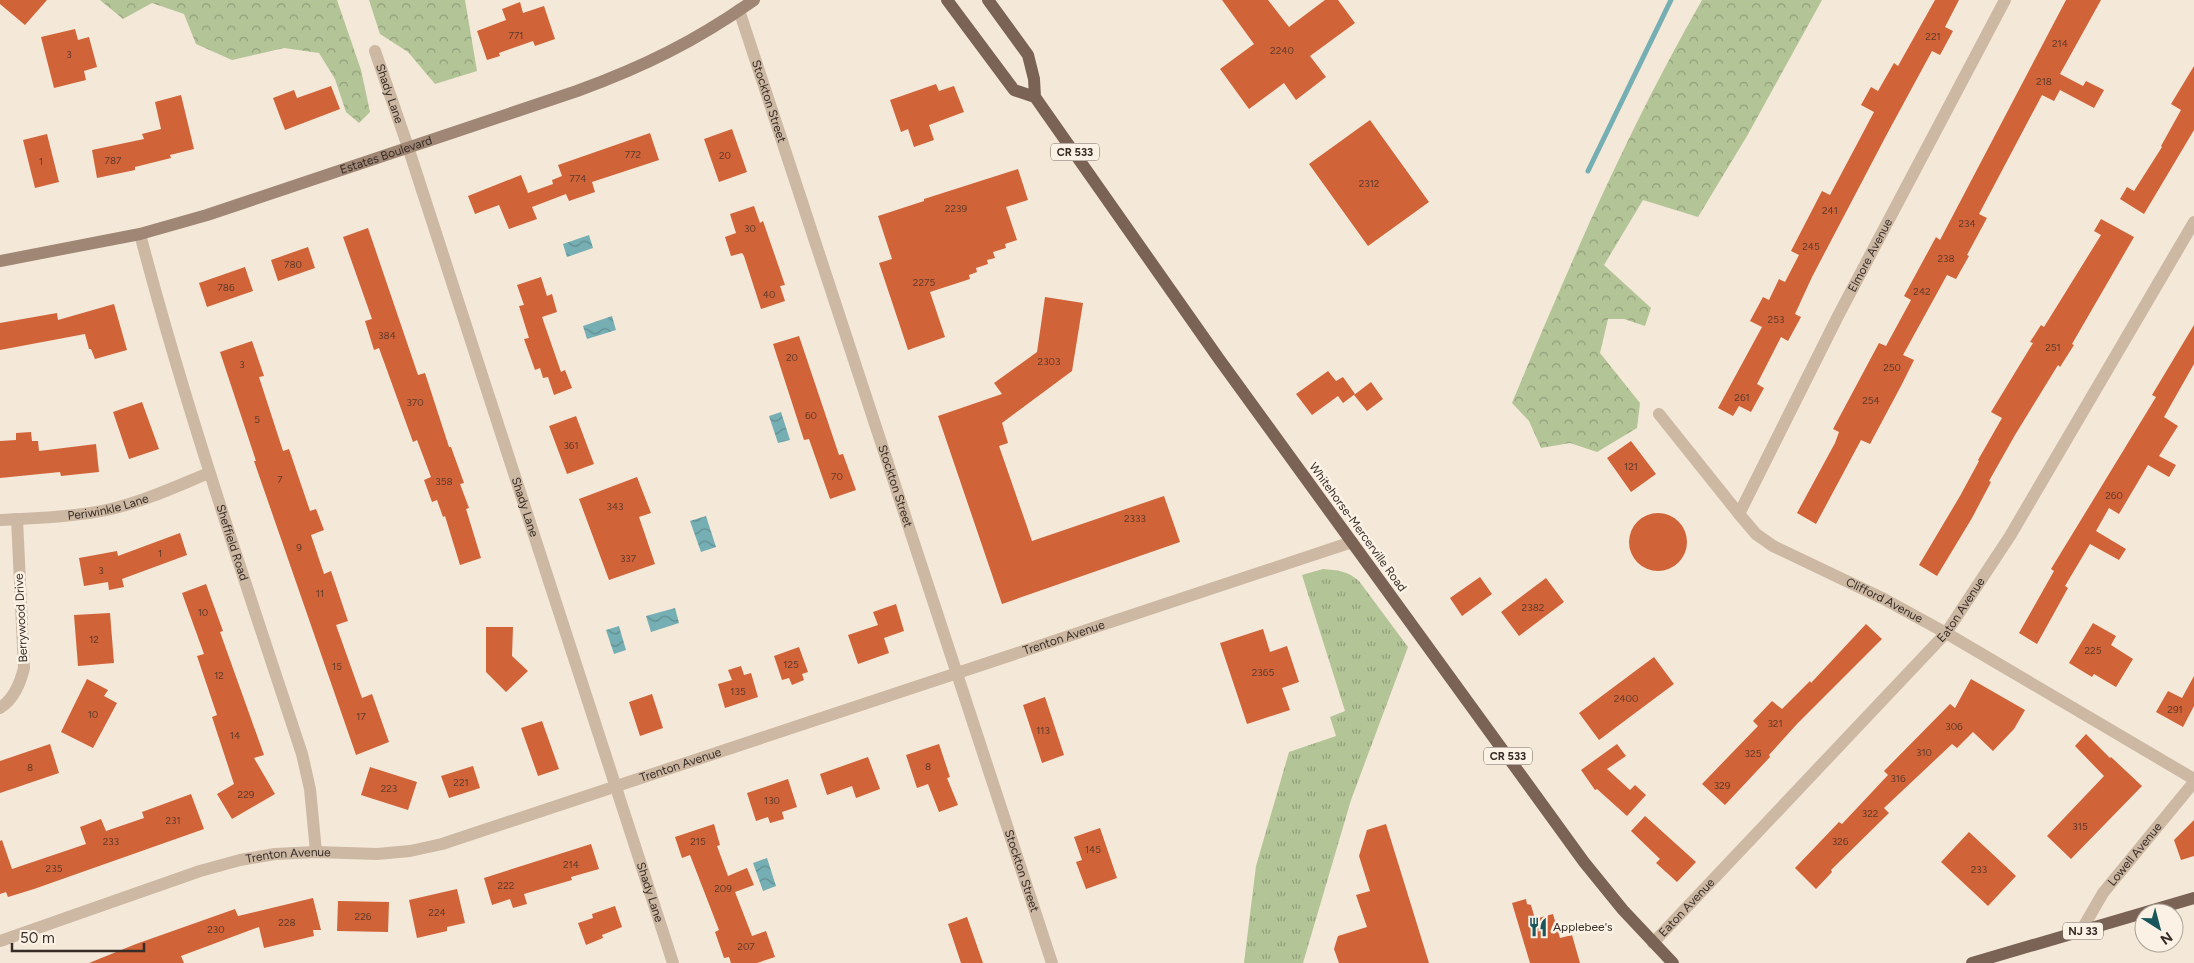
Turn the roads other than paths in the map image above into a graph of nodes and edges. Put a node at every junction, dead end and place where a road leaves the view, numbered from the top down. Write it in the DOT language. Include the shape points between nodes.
graph roads {
  1 [pos="754,0"];
  2 [pos="947,0"];
  3 [pos="988,0"];
  4 [pos="2004,0"];
  5 [pos="739,10"];
  6 [pos="375,50"];
  7 [pos="1035,97"];
  8 [pos="408,147"];
  9 [pos="2194,222"];
  10 [pos="140,234"];
  11 [pos="0,259"];
  12 [pos="1659,414"];
  13 [pos="209,473"];
  14 [pos="1739,514"];
  15 [pos="17,519"];
  16 [pos="0,520"];
  17 [pos="1352,542"];
  18 [pos="1946,633"];
  19 [pos="957,673"];
  20 [pos="0,708"];
  21 [pos="2194,781"];
  22 [pos="616,787"];
  23 [pos="316,852"];
  24 [pos="2194,898"];
  25 [pos="2081,931"];
  26 [pos="0,941"];
  27 [pos="1653,943"];
  28 [pos="673,963"];
  29 [pos="1052,963"];
  30 [pos="1673,963"];
  31 [pos="1972,963"];
  1 -- 5 [label="street, Estates Boulevard"];
  2 -- 7 [label="main road" via="1014,90"];
  3 -- 7 [label="main road, Whitehorse-Mercerville Road / CR 533" via="1028,55"];
  4 -- 14 [label="street, Elmore Avenue" via="1838,316"];
  5 -- 8 [label="street, Estates Boulevard" via="662,57 618,76"];
  5 -- 19 [label="street, Stockton Street"];
  6 -- 8 [label="street, Shady Lane"];
  7 -- 17 [label="main road, Whitehorse-Mercerville Road / CR 533"];
  8 -- 10 [label="street, Estates Boulevard" via="207,215"];
  8 -- 22 [label="street, Shady Lane"];
  9 -- 18 [label="street, Eaton Avenue" via="2010,536"];
  10 -- 11 [label="street, Estates Boulevard"];
  10 -- 13 [label="street, Sheffield Road"];
  12 -- 14 [label="street, Clifford Avenue"];
  13 -- 15 [label="street, Periwinkle Lane" via="112,509 73,516"];
  13 -- 23 [label="street, Sheffield Road" via="302,754 310,789"];
  14 -- 18 [label="street, Clifford Avenue" via="1756,534 1773,546 1884,599"];
  15 -- 16 [label="street, Periwinkle Lane"];
  15 -- 20 [label="street, Berrywood Drive" via="24,668 14,694"];
  17 -- 19 [label="street, Trenton Avenue"];
  17 -- 27 [label="main road, Whitehorse-Mercerville Road / CR 533" via="1584,862"];
  18 -- 21 [label="street, Clifford Avenue"];
  18 -- 27 [label="street, Eaton Avenue"];
  19 -- 22 [label="street, Trenton Avenue"];
  19 -- 29 [label="street, Stockton Street"];
  21 -- 25 [label="street, Lowell Avenue" via="2103,893"];
  22 -- 23 [label="street, Trenton Avenue" via="442,844 410,851 377,854"];
  22 -- 28 [label="street, Shady Lane"];
  23 -- 26 [label="street, Trenton Avenue" via="275,854 200,870"];
  24 -- 25 [label="main road, NJ 33"];
  25 -- 31 [label="main road, NJ 33"];
  27 -- 30 [label="main road, Whitehorse-Mercerville Road / CR 533"];
}
